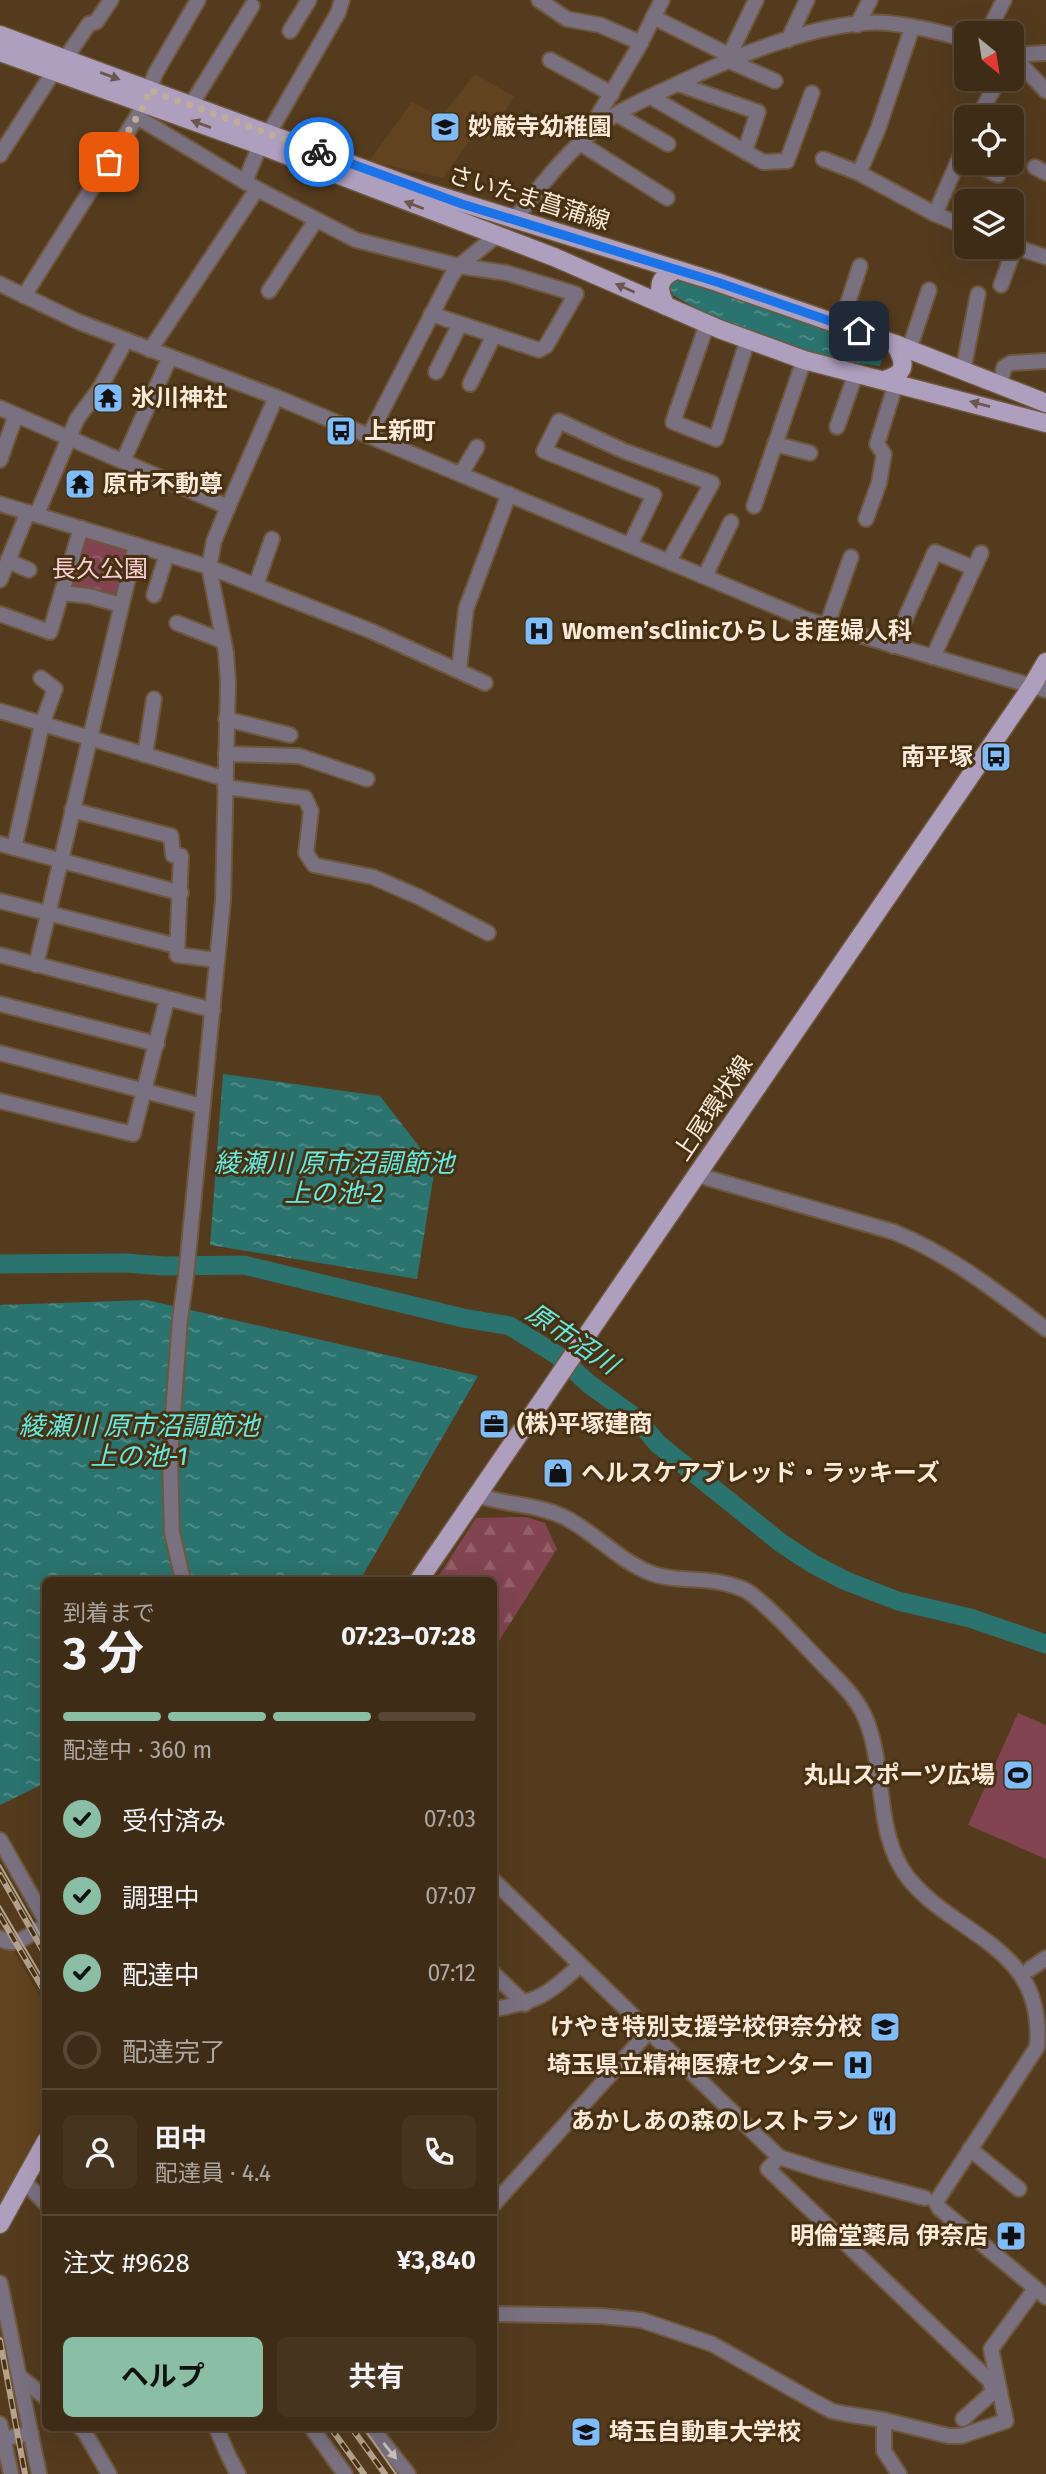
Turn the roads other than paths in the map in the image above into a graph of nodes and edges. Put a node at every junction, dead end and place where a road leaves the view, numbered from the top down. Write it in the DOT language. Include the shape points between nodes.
graph roads {
  1 [pos="111,0"];
  2 [pos="198,0"];
  3 [pos="309,0"];
  4 [pos="342,0"];
  5 [pos="539,0"];
  6 [pos="756,0"];
  7 [pos="807,0"];
  8 [pos="870,0"];
  9 [pos="1004,0"];
  10 [pos="252,6"];
  11 [pos="655,6"];
  12 [pos="993,21"];
  13 [pos="857,25"];
  14 [pos="912,27"];
  15 [pos="290,31"];
  16 [pos="0,35"];
  17 [pos="954,36"];
  18 [pos="788,40"];
  19 [pos="641,43"];
  20 [pos="0,52"];
  21 [pos="1046,53"];
  22 [pos="1024,54"];
  23 [pos="728,58"];
  24 [pos="550,60"];
  25 [pos="60,65"];
  26 [pos="1024,68"];
  27 [pos="775,81"];
  28 [pos="678,84"];
  29 [pos="1046,91"];
  30 [pos="812,93"];
  31 [pos="612,94"];
  32 [pos="651,97"];
  33 [pos="144,104"];
  34 [pos="191,105"];
  35 [pos="618,114"];
  36 [pos="265,139"];
  37 [pos="582,141"];
  38 [pos="668,144"];
  39 [pos="745,151"];
  40 [pos="0,155"];
  41 [pos="823,159"];
  42 [pos="859,173"];
  43 [pos="956,175"];
  44 [pos="251,185"];
  45 [pos="667,198"];
  46 [pos="935,214"];
  47 [pos="316,220"];
  48 [pos="514,220"];
  49 [pos="954,222"];
  50 [pos="496,236"];
  51 [pos="1024,250"];
  52 [pos="1046,257"];
  53 [pos="1009,259"];
  54 [pos="459,266"];
  55 [pos="860,266"];
  56 [pos="676,270"];
  57 [pos="0,284"];
  58 [pos="1001,285"];
  59 [pos="929,290"];
  60 [pos="269,291"];
  61 [pos="978,294"];
  62 [pos="24,296"];
  63 [pos="666,306"];
  64 [pos="430,314"];
  65 [pos="460,324"];
  66 [pos="707,324"];
  67 [pos="841,324"];
  68 [pos="494,335"];
  69 [pos="748,339"];
  70 [pos="126,340"];
  71 [pos="902,347"];
  72 [pos="150,350"];
  73 [pos="170,357"];
  74 [pos="804,360"];
  75 [pos="1046,361"];
  76 [pos="963,371"];
  77 [pos="436,372"];
  78 [pos="856,373"];
  79 [pos="890,381"];
  80 [pos="470,384"];
  81 [pos="1000,386"];
  82 [pos="276,397"];
  83 [pos="1046,403"];
  84 [pos="0,408"];
  85 [pos="16,415"];
  86 [pos="1046,423"];
  87 [pos="837,427"];
  88 [pos="369,436"];
  89 [pos="70,437"];
  90 [pos="775,444"];
  91 [pos="477,447"];
  92 [pos="810,453"];
  93 [pos="0,460"];
  94 [pos="123,461"];
  95 [pos="461,474"];
  96 [pos="509,494"];
  97 [pos="0,504"];
  98 [pos="754,506"];
  99 [pos="228,507"];
  100 [pos="33,513"];
  101 [pos="866,519"];
  102 [pos="731,522"];
  103 [pos="80,528"];
  104 [pos="272,539"];
  105 [pos="136,545"];
  106 [pos="630,545"];
  107 [pos="981,553"];
  108 [pos="167,554"];
  109 [pos="851,557"];
  110 [pos="8,561"];
  111 [pos="669,561"];
  112 [pos="209,567"];
  113 [pos="974,568"];
  114 [pos="29,570"];
  115 [pos="705,576"];
  116 [pos="0,580"];
  117 [pos="256,585"];
  118 [pos="62,593"];
  119 [pos="154,595"];
  120 [pos="121,605"];
  121 [pos="0,614"];
  122 [pos="177,623"];
  123 [pos="827,625"];
  124 [pos="223,642"];
  125 [pos="893,646"];
  126 [pos="933,657"];
  127 [pos="1046,663"];
  128 [pos="459,670"];
  129 [pos="41,678"];
  130 [pos="485,683"];
  131 [pos="1039,688"];
  132 [pos="154,699"];
  133 [pos="0,711"];
  134 [pos="226,719"];
  135 [pos="42,724"];
  136 [pos="290,735"];
  137 [pos="89,739"];
  138 [pos="226,754"];
  139 [pos="145,755"];
  140 [pos="368,779"];
  141 [pos="226,783"];
  142 [pos="72,810"];
  143 [pos="7,846"];
  144 [pos="61,860"];
  145 [pos="181,893"];
  146 [pos="0,901"];
  147 [pos="47,913"];
  148 [pos="488,933"];
  149 [pos="177,946"];
  150 [pos="0,955"];
  151 [pos="217,960"];
  152 [pos="36,965"];
  153 [pos="167,1000"];
  154 [pos="0,1004"];
  155 [pos="213,1010"];
  156 [pos="156,1044"];
  157 [pos="0,1053"];
  158 [pos="145,1090"];
  159 [pos="0,1101"];
  160 [pos="202,1106"];
  161 [pos="697,1175"];
  162 [pos="1046,1329"];
  163 [pos="477,1495"];
  164 [pos="182,1577"];
  165 [pos="421,1577"];
  166 [pos="0,1840"];
  167 [pos="497,1884"];
  168 [pos="42,1923"];
  169 [pos="42,1926"];
  170 [pos="0,1938"];
  171 [pos="1046,1958"];
  172 [pos="580,1965"];
  173 [pos="1030,1969"];
  174 [pos="497,1977"];
  175 [pos="525,2004"];
  176 [pos="497,2009"];
  177 [pos="649,2031"];
  178 [pos="42,2148"];
  179 [pos="970,2148"];
  180 [pos="779,2157"];
  181 [pos="24,2180"];
  182 [pos="1019,2189"];
  183 [pos="925,2198"];
  184 [pos="42,2200"];
  185 [pos="497,2201"];
  186 [pos="0,2224"];
  187 [pos="0,2283"];
  188 [pos="1040,2293"];
  189 [pos="3,2308"];
  190 [pos="497,2314"];
  191 [pos="19,2376"];
  192 [pos="42,2395"];
  193 [pos="963,2419"];
  194 [pos="884,2420"];
  195 [pos="1,2431"];
  196 [pos="84,2431"];
  197 [pos="218,2431"];
  198 [pos="374,2431"];
  199 [pos="314,2432"];
  200 [pos="31,2433"];
  201 [pos="10,2474"];
  202 [pos="39,2474"];
  203 [pos="109,2474"];
  204 [pos="238,2474"];
  205 [pos="345,2474"];
  206 [pos="408,2474"];
  207 [pos="899,2474"];
  1 -- 25 [label="street"];
  2 -- 33 [label="street" via="155,74"];
  3 -- 15 [label="street"];
  4 -- 36 [label="street"];
  5 -- 19 [label="street" via="567,19 600,25"];
  6 -- 23 [label="street"];
  7 -- 18 [label="street"];
  8 -- 13 [label="street"];
  9 -- 12 [label="street"];
  10 -- 34 [label="street"];
  11 -- 19 [label="street"];
  11 -- 23 [label="street"];
  13 -- 14 [label="street"];
  13 -- 18 [label="street"];
  14 -- 17 [label="street"];
  14 -- 42 [label="street"];
  16 -- 25 [label="main road, さいたま菖蒲線"];
  18 -- 23 [label="street"];
  19 -- 31 [label="street"];
  20 -- 25 [label="main road, さいたま菖蒲線"];
  21 -- 22 [label="street"];
  23 -- 27 [label="street"];
  23 -- 28 [label="street"];
  24 -- 31 [label="street"];
  25 -- 33 [label="main road, さいたま菖蒲線"];
  25 -- 40 [label="street"];
  26 -- 29 [label="street"];
  28 -- 32 [label="street"];
  28 -- 39 [label="street" via="758,112"];
  30 -- 39 [label="street" via="787,161 763,162"];
  31 -- 37 [label="street"];
  32 -- 35 [label="street"];
  32 -- 39 [label="street"];
  33 -- 34 [label="main road, さいたま菖蒲線"];
  36 -- 33 [label="main road, さいたま菖蒲線, one-way"];
  33 -- 44 [label="street"];
  33 -- 62 [label="street"];
  34 -- 36 [label="main road, さいたま菖蒲線"];
  35 -- 37 [label="street"];
  35 -- 38 [label="street"];
  36 -- 44 [label="street"];
  36 -- 48 [label="main road, さいたま菖蒲線"];
  50 -- 36 [label="main road, さいたま菖蒲線, one-way"];
  37 -- 45 [label="street"];
  37 -- 48 [label="street"];
  41 -- 42 [label="street"];
  42 -- 46 [label="street"];
  43 -- 46 [label="street"];
  44 -- 47 [label="street"];
  44 -- 72 [label="street"];
  46 -- 49 [label="street"];
  47 -- 54 [label="street" via="356,240"];
  47 -- 60 [label="street"];
  48 -- 56 [label="main road, さいたま菖蒲線"];
  50 -- 54 [label="street"];
  63 -- 50 [label="main road, さいたま菖蒲線, one-way"];
  51 -- 52 [label="street"];
  53 -- 58 [label="street"];
  54 -- 64 [label="street"];
  54 -- 68 [label="street" via="507,273 576,294 546,346 539,350"];
  55 -- 67 [label="street"];
  56 -- 63 [label="main road" via="661,282 659,292"];
  56 -- 67 [label="main road, さいたま菖蒲線"];
  57 -- 62 [label="street"];
  59 -- 71 [label="street"];
  61 -- 76 [label="street"];
  62 -- 70 [label="street"];
  63 -- 66 [label="main road, さいたま菖蒲線"];
  64 -- 65 [label="street"];
  64 -- 88 [label="street"];
  65 -- 68 [label="street"];
  65 -- 77 [label="street"];
  66 -- 69 [label="main road, さいたま菖蒲線"];
  66 -- 69 [label="street" via="673,422 716,439"];
  67 -- 71 [label="main road, さいたま菖蒲線"];
  68 -- 80 [label="street"];
  69 -- 74 [label="main road, さいたま菖蒲線"];
  70 -- 72 [label="street"];
  70 -- 89 [label="street"];
  71 -- 76 [label="main road, さいたま菖蒲線"];
  71 -- 79 [label="main road" via="903,365"];
  72 -- 73 [label="street"];
  73 -- 82 [label="street"];
  73 -- 94 [label="street"];
  74 -- 78 [label="main road, さいたま菖蒲線"];
  74 -- 90 [label="street"];
  75 -- 81 [label="street" via="1011,363 1004,367"];
  76 -- 81 [label="main road, さいたま菖蒲線"];
  78 -- 79 [label="main road, さいたま菖蒲線"];
  78 -- 87 [label="street"];
  86 -- 79 [label="main road, さいたま菖蒲線, one-way"];
  79 -- 101 [label="street" via="877,444 884,454 879,483"];
  81 -- 83 [label="main road, さいたま菖蒲線"];
  82 -- 88 [label="street"];
  82 -- 99 [label="street"];
  84 -- 85 [label="street"];
  85 -- 89 [label="street"];
  85 -- 93 [label="street"];
  88 -- 95 [label="street"];
  89 -- 94 [label="street"];
  89 -- 100 [label="street"];
  90 -- 92 [label="street"];
  90 -- 98 [label="street"];
  91 -- 95 [label="street"];
  94 -- 99 [label="street"];
  95 -- 96 [label="street"];
  96 -- 106 [label="street"];
  96 -- 128 [label="street" via="466,609"];
  97 -- 100 [label="street"];
  99 -- 112 [label="street"];
  100 -- 103 [label="street"];
  100 -- 110 [label="street"];
  102 -- 115 [label="street"];
  103 -- 105 [label="street"];
  103 -- 118 [label="street"];
  104 -- 117 [label="street"];
  105 -- 108 [label="street"];
  105 -- 120 [label="street"];
  106 -- 111 [label="street"];
  106 -- 111 [label="street" via="654,495 544,451 559,421 712,483"];
  107 -- 113 [label="street"];
  108 -- 112 [label="street"];
  108 -- 119 [label="street"];
  109 -- 123 [label="street"];
  110 -- 114 [label="street"];
  110 -- 116 [label="street"];
  111 -- 115 [label="street"];
  112 -- 117 [label="street"];
  112 -- 124 [label="street"];
  113 -- 125 [label="street" via="936,552"];
  113 -- 126 [label="street"];
  115 -- 123 [label="street"];
  117 -- 128 [label="street"];
  118 -- 120 [label="street"];
  118 -- 121 [label="street" via="50,632"];
  120 -- 137 [label="street"];
  122 -- 124 [label="street"];
  123 -- 125 [label="street"];
  124 -- 134 [label="street"];
  125 -- 126 [label="street"];
  126 -- 131 [label="street"];
  127 -- 131 [label="main road, 上尾環状線"];
  128 -- 130 [label="street"];
  129 -- 135 [label="street" via="55,690"];
  131 -- 161 [label="main road, 上尾環状線"];
  132 -- 139 [label="street"];
  133 -- 135 [label="street"];
  134 -- 136 [label="street"];
  134 -- 138 [label="street"];
  135 -- 137 [label="street"];
  135 -- 143 [label="street"];
  137 -- 139 [label="street"];
  137 -- 142 [label="street"];
  138 -- 140 [label="street" via="299,756"];
  138 -- 141 [label="street"];
  139 -- 141 [label="street"];
  141 -- 148 [label="street" via="305,798 312,811 306,853 314,866 373,877"];
  141 -- 151 [label="street"];
  142 -- 144 [label="street"];
  142 -- 145 [label="street" via="171,836 173,855 181,856"];
  143 -- 144 [label="street"];
  144 -- 145 [label="street"];
  144 -- 147 [label="street"];
  145 -- 149 [label="street"];
  146 -- 147 [label="street"];
  147 -- 149 [label="street"];
  147 -- 152 [label="street"];
  149 -- 151 [label="street" via="177,955"];
  150 -- 152 [label="street"];
  151 -- 155 [label="street"];
  152 -- 153 [label="street"];
  153 -- 155 [label="street"];
  153 -- 156 [label="street"];
  154 -- 156 [label="street"];
  155 -- 160 [label="street"];
  156 -- 158 [label="street"];
  157 -- 158 [label="street"];
  158 -- 159 [label="street" via="133,1134"];
  158 -- 160 [label="street"];
  160 -- 164 [label="street" via="170,1456 172,1533"];
  161 -- 162 [label="street" via="922,1243 965,1268"];
  161 -- 163 [label="main road, 上尾環状線"];
  163 -- 165 [label="main road, 上尾環状線"];
  163 -- 173 [label="street" via="565,1518 652,1574 733,1585 762,1603 861,1709 876,1747 891,1847 908,1878"];
  166 -- 168 [label="street"];
  167 -- 172 [label="street"];
  169 -- 170 [label="street" via="13,1944"];
  171 -- 173 [label="street"];
  172 -- 175 [label="street" via="553,1989"];
  172 -- 177 [label="street"];
  173 -- 179 [label="street" via="1043,1997 1043,2030"];
  174 -- 175 [label="street"];
  175 -- 176 [label="street"];
  177 -- 180 [label="street"];
  177 -- 185 [label="street"];
  178 -- 181 [label="main road"];
  179 -- 182 [label="street"];
  179 -- 188 [label="street" via="937,2205"];
  180 -- 183 [label="street"];
  180 -- 193 [label="street" via="768,2169 990,2381 993,2392"];
  181 -- 184 [label="street"];
  181 -- 186 [label="main road"];
  187 -- 189 [label="street"];
  188 -- 194 [label="street" via="991,2349 1006,2421 948,2436"];
  189 -- 191 [label="street"];
  190 -- 194 [label="street" via="640,2320 712,2344 832,2411"];
  191 -- 192 [label="street"];
  191 -- 200 [label="street"];
  194 -- 207 [label="street" via="884,2451"];
  195 -- 200 [label="street"];
  195 -- 201 [label="street"];
  196 -- 203 [label="street"];
  197 -- 204 [label="street"];
  198 -- 206 [label="street, one-way"];
  199 -- 205 [label="street"];
  200 -- 202 [label="street"];
}
